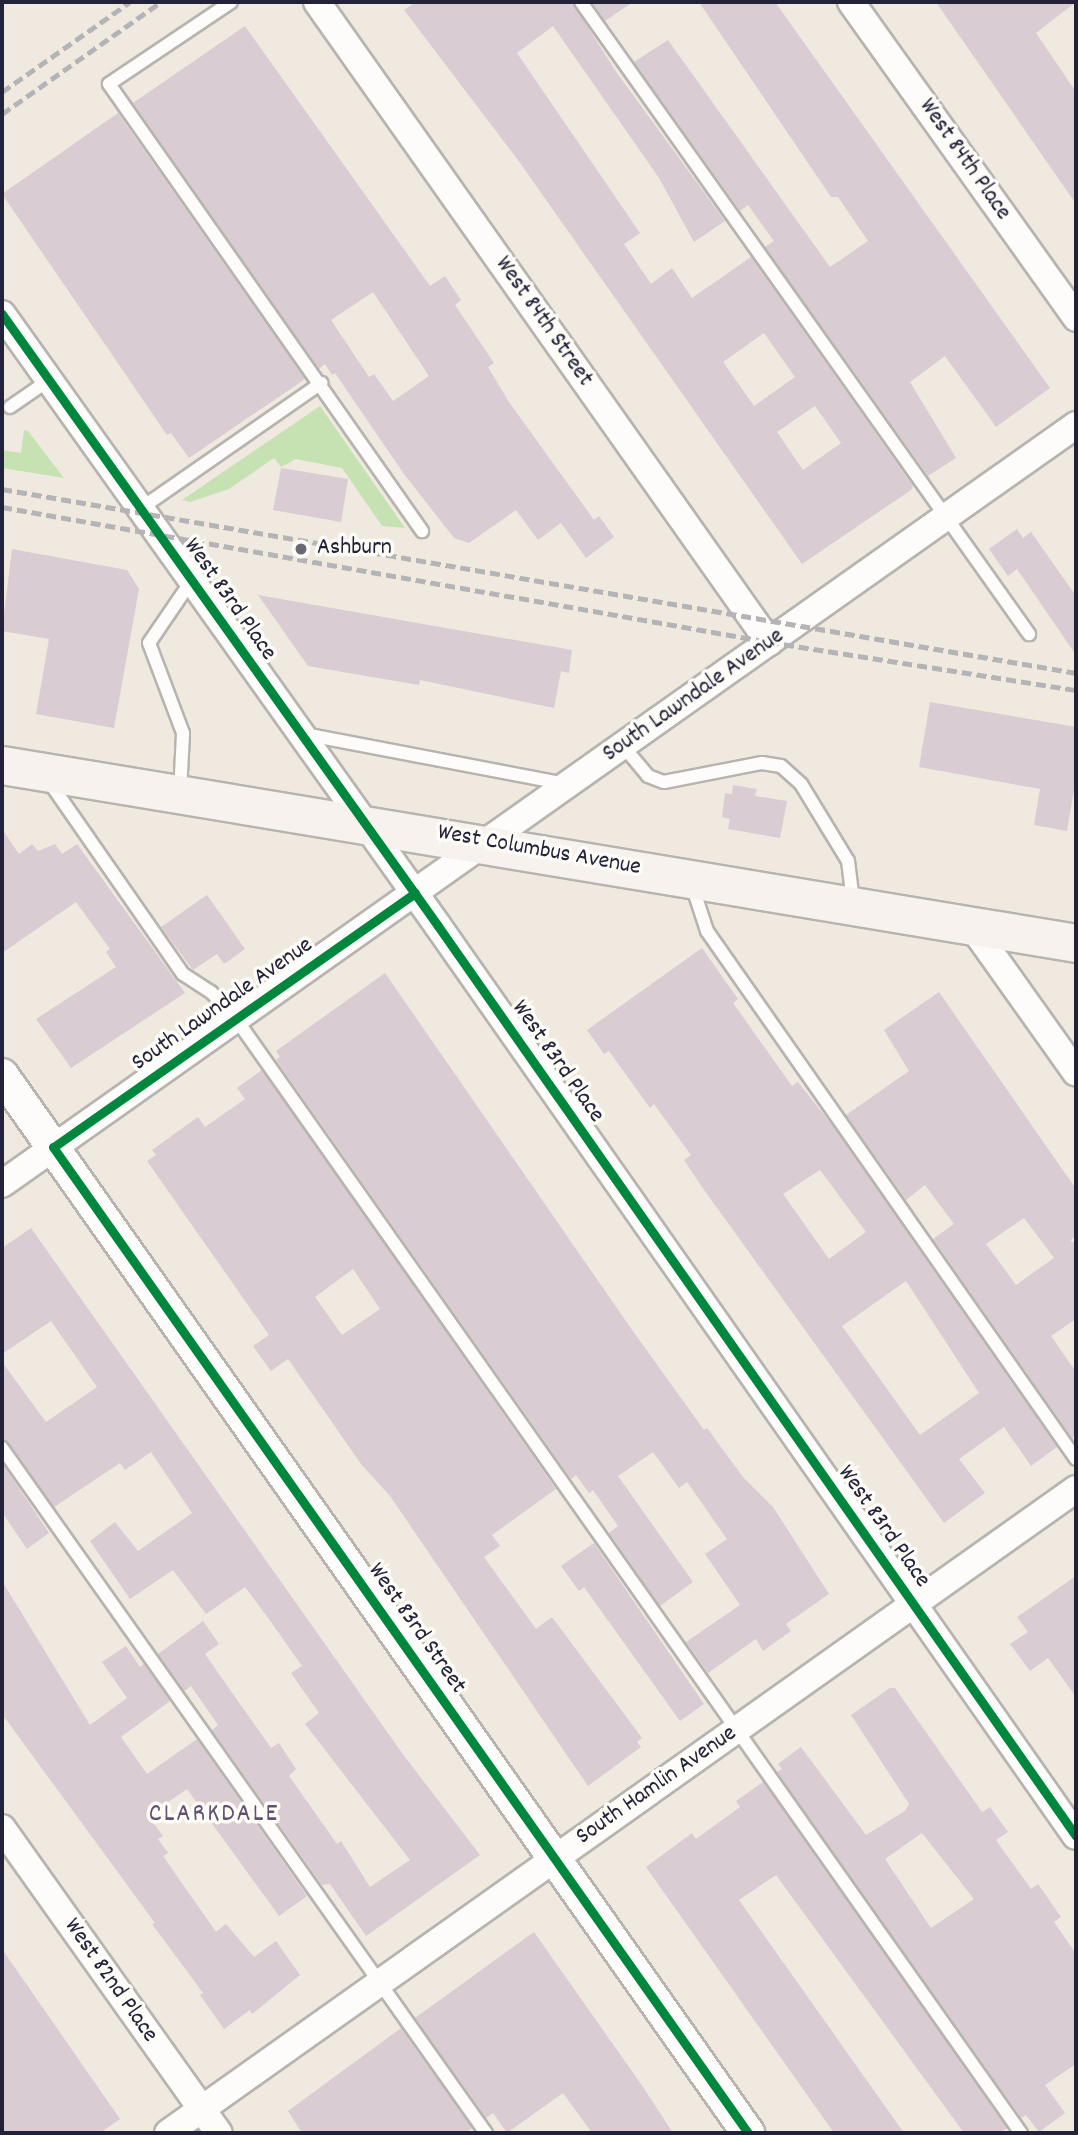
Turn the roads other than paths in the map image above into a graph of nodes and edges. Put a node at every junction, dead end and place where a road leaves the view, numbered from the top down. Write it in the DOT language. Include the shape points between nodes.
graph roads {
  1 [pos="231,2"];
  2 [pos="317,2"];
  3 [pos="581,2"];
  4 [pos="851,2"];
  5 [pos="2,314"];
  6 [pos="1076,318"];
  7 [pos="49,380"];
  8 [pos="321,383"];
  9 [pos="10,407"];
  10 [pos="1076,425"];
  11 [pos="140,509"];
  12 [pos="945,518"];
  13 [pos="422,531"];
  14 [pos="192,580"];
  15 [pos="1029,634"];
  16 [pos="769,642"];
  17 [pos="301,733"];
  18 [pos="623,746"];
  19 [pos="2,765"];
  20 [pos="42,771"];
  21 [pos="568,785"];
  22 [pos="180,793"];
  23 [pos="363,822"];
  24 [pos="488,842"];
  25 [pos="689,877"];
  26 [pos="415,893"];
  27 [pos="853,905"];
  28 [pos="971,925"];
  29 [pos="1076,943"];
  30 [pos="236,1019"];
  31 [pos="1076,1073"];
  32 [pos="2,1075"];
  33 [pos="53,1147"];
  34 [pos="2,1184"];
  35 [pos="2,1448"];
  36 [pos="1076,1459"];
  37 [pos="1076,1489"];
  38 [pos="914,1604"];
  39 [pos="735,1730"];
  40 [pos="2,1828"];
  41 [pos="1076,1836"];
  42 [pos="554,1859"];
  43 [pos="380,1983"];
  44 [pos="202,2109"];
  45 [pos="169,2133"];
  46 [pos="219,2133"];
  47 [pos="486,2133"];
  48 [pos="748,2133"];
  49 [pos="1021,2133"];
  1 -- 8 [label="lane" via="109,84"];
  2 -- 16 [label="street, West 84th Street"];
  3 -- 12 [label="lane"];
  4 -- 6 [label="street, West 84th Place"];
  5 -- 7 [label="street, West 83rd Place"];
  7 -- 9 [label="lane"];
  7 -- 11 [label="street, West 83rd Place"];
  8 -- 11 [label="lane"];
  8 -- 13 [label="lane"];
  10 -- 12 [label="street, South Lawndale Avenue"];
  11 -- 14 [label="street, West 83rd Place"];
  12 -- 15 [label="lane"];
  12 -- 16 [label="street, South Lawndale Avenue"];
  14 -- 17 [label="street, West 83rd Place"];
  14 -- 22 [label="lane" via="149,643 183,733"];
  16 -- 18 [label="street, South Lawndale Avenue"];
  17 -- 21 [label="lane"];
  17 -- 23 [label="street, West 83rd Place"];
  18 -- 21 [label="street, South Lawndale Avenue"];
  18 -- 27 [label="lane" via="648,776 664,782 762,763 781,766 801,784 848,861"];
  19 -- 20 [label="main road, West Columbus Avenue"];
  20 -- 22 [label="main road, West Columbus Avenue"];
  20 -- 30 [label="lane" via="183,974 211,992"];
  21 -- 24 [label="street, South Lawndale Avenue"];
  22 -- 23 [label="main road, West Columbus Avenue"];
  23 -- 24 [label="main road, West Columbus Avenue"];
  23 -- 26 [label="street, West 83rd Place"];
  24 -- 25 [label="main road, West Columbus Avenue"];
  24 -- 26 [label="street, South Lawndale Avenue"];
  25 -- 27 [label="main road, West Columbus Avenue"];
  25 -- 36 [label="lane" via="707,931"];
  26 -- 30 [label="street, South Lawndale Avenue"];
  26 -- 38 [label="street, West 83rd Place"];
  27 -- 28 [label="main road, West Columbus Avenue"];
  28 -- 29 [label="main road, West Columbus Avenue"];
  28 -- 31 [label="street"];
  30 -- 33 [label="street, South Lawndale Avenue"];
  30 -- 39 [label="lane"];
  32 -- 33 [label="street, West 83rd Street"];
  33 -- 34 [label="street, South Lawndale Avenue"];
  33 -- 42 [label="street, West 83rd Street"];
  35 -- 43 [label="lane"];
  37 -- 38 [label="street, South Hamlin Avenue"];
  38 -- 39 [label="street, South Hamlin Avenue"];
  38 -- 41 [label="street, West 83rd Place"];
  39 -- 42 [label="street, South Hamlin Avenue"];
  39 -- 49 [label="lane"];
  40 -- 44 [label="street, West 82nd Place"];
  42 -- 43 [label="street, South Hamlin Avenue"];
  42 -- 48 [label="street, West 83rd Street"];
  43 -- 44 [label="street, South Hamlin Avenue"];
  43 -- 47 [label="lane"];
  44 -- 45 [label="street, South Hamlin Avenue"];
  44 -- 46 [label="street, West 82nd Place"];
}
